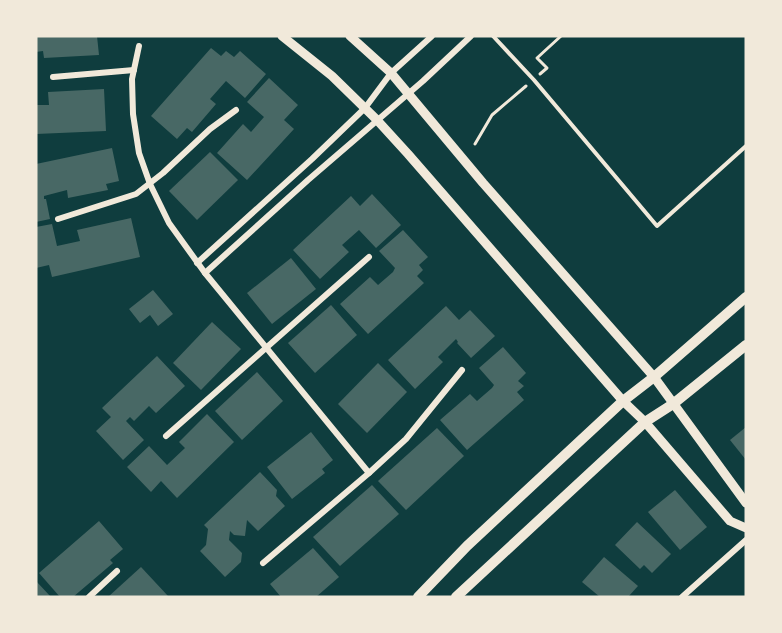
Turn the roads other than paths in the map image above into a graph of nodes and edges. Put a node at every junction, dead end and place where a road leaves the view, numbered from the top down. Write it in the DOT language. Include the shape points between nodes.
graph roads {
  1 [pos="282,36"];
  2 [pos="350,36"];
  3 [pos="432,36"];
  4 [pos="471,36"];
  5 [pos="493,36"];
  6 [pos="139,46"];
  7 [pos="134,70"];
  8 [pos="391,73"];
  9 [pos="53,77"];
  10 [pos="409,93"];
  11 [pos="365,108"];
  12 [pos="236,110"];
  13 [pos="377,120"];
  14 [pos="746,146"];
  15 [pos="312,159"];
  16 [pos="320,170"];
  17 [pos="286,183"];
  18 [pos="150,184"];
  19 [pos="294,193"];
  20 [pos="58,219"];
  21 [pos="369,256"];
  22 [pos="197,262"];
  23 [pos="205,273"];
  24 [pos="746,297"];
  25 [pos="746,345"];
  26 [pos="266,348"];
  27 [pos="462,370"];
  28 [pos="654,377"];
  29 [pos="623,401"];
  30 [pos="673,404"];
  31 [pos="645,422"];
  32 [pos="166,436"];
  33 [pos="369,472"];
  34 [pos="746,503"];
  35 [pos="746,528"];
  36 [pos="746,540"];
  37 [pos="263,563"];
  38 [pos="117,572"];
  39 [pos="89,597"];
  40 [pos="418,597"];
  41 [pos="456,597"];
  42 [pos="682,597"];
  1 -- 11 [label="street"];
  2 -- 8 [label="street"];
  3 -- 8 [label="street"];
  4 -- 10 [label="street"];
  5 -- 14 [label="lane" via="657,226"];
  6 -- 7 [label="street"];
  7 -- 9 [label="street"];
  7 -- 18 [label="street" via="133,114 139,153"];
  8 -- 10 [label="street"];
  8 -- 11 [label="street"];
  10 -- 13 [label="street"];
  10 -- 28 [label="street"];
  11 -- 13 [label="street"];
  11 -- 15 [label="street"];
  12 -- 18 [label="street"];
  13 -- 16 [label="street"];
  13 -- 29 [label="street"];
  15 -- 16 [label="street"];
  15 -- 17 [label="street"];
  16 -- 19 [label="street"];
  17 -- 19 [label="street"];
  17 -- 22 [label="street"];
  18 -- 20 [label="street" via="136,194"];
  18 -- 22 [label="street" via="169,223"];
  19 -- 23 [label="street"];
  21 -- 26 [label="street"];
  22 -- 23 [label="street"];
  23 -- 26 [label="street"];
  24 -- 28 [label="main road"];
  25 -- 30 [label="main road"];
  26 -- 32 [label="street"];
  26 -- 33 [label="street"];
  27 -- 33 [label="street" via="406,439"];
  28 -- 29 [label="main road"];
  28 -- 30 [label="street"];
  29 -- 31 [label="street"];
  29 -- 40 [label="main road" via="466,546"];
  30 -- 31 [label="main road"];
  30 -- 34 [label="street"];
  31 -- 35 [label="street" via="730,521"];
  31 -- 41 [label="main road"];
  33 -- 37 [label="street"];
  36 -- 42 [label="street"];
  38 -- 39 [label="street"];
}
